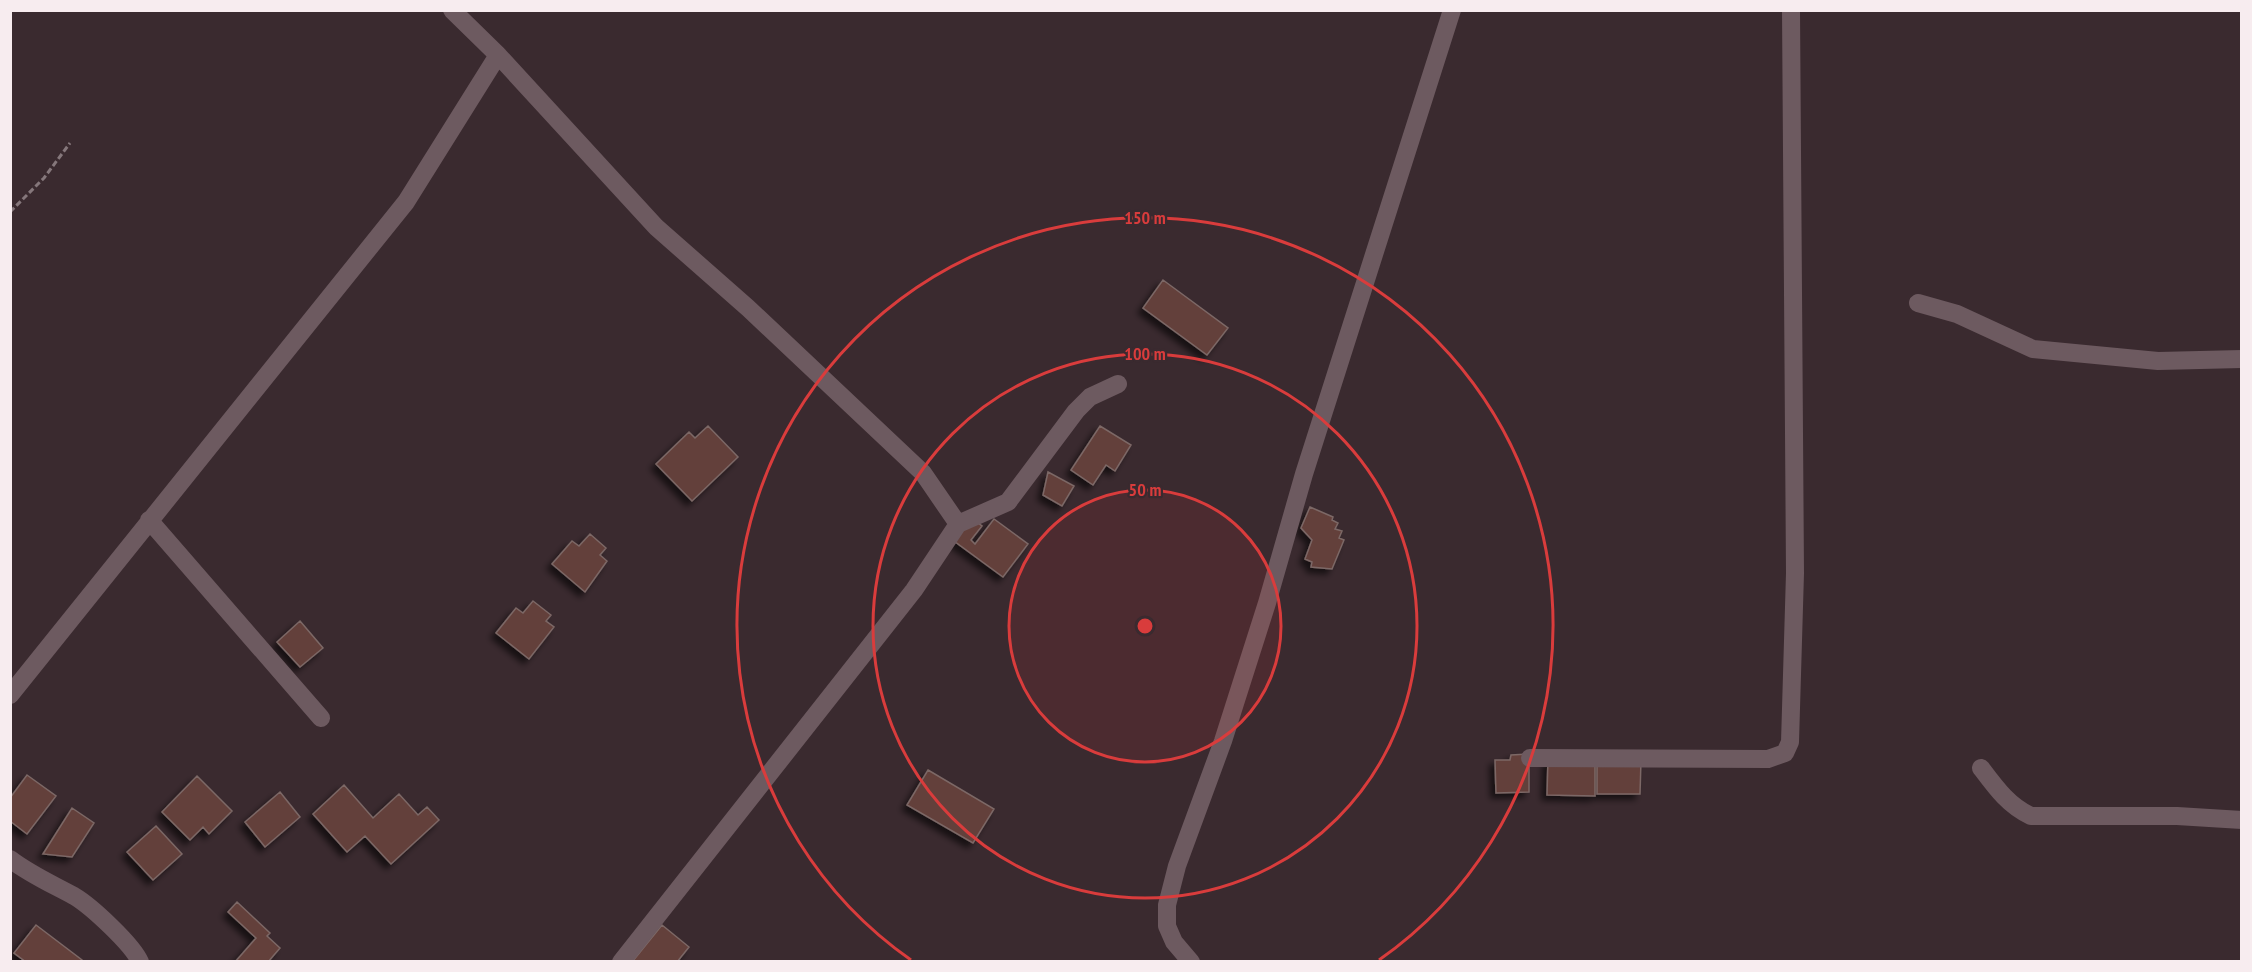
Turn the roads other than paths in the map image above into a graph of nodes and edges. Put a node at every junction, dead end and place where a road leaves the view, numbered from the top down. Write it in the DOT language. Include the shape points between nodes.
graph roads {
  1 [pos="452,10"];
  2 [pos="1452,10"];
  3 [pos="1791,10"];
  4 [pos="498,55"];
  5 [pos="1918,303"];
  6 [pos="2241,359"];
  7 [pos="1118,384"];
  8 [pos="149,520"];
  9 [pos="958,524"];
  10 [pos="10,695"];
  11 [pos="321,718"];
  12 [pos="1530,758"];
  13 [pos="1981,768"];
  14 [pos="2241,820"];
  15 [pos="10,859"];
  16 [pos="140,962"];
  17 [pos="621,962"];
  18 [pos="1191,962"];
  1 -- 4 [label="street"];
  2 -- 18 [label="street" via="1304,474 1224,741 1169,896 1167,926 1174,942"];
  3 -- 12 [label="street" via="1795,573 1790,742 1785,753 1768,759"];
  4 -- 8 [label="street" via="406,202"];
  4 -- 9 [label="street" via="656,227 923,473"];
  5 -- 6 [label="street" via="1957,315 2033,349 2158,361"];
  7 -- 9 [label="street" via="1090,397 1076,411 1008,502"];
  8 -- 10 [label="street"];
  8 -- 11 [label="street"];
  9 -- 17 [label="street" via="914,590"];
  13 -- 14 [label="street" via="2004,798 2031,816"];
  15 -- 16 [label="street" via="29,874 76,897 131,946"];
}
